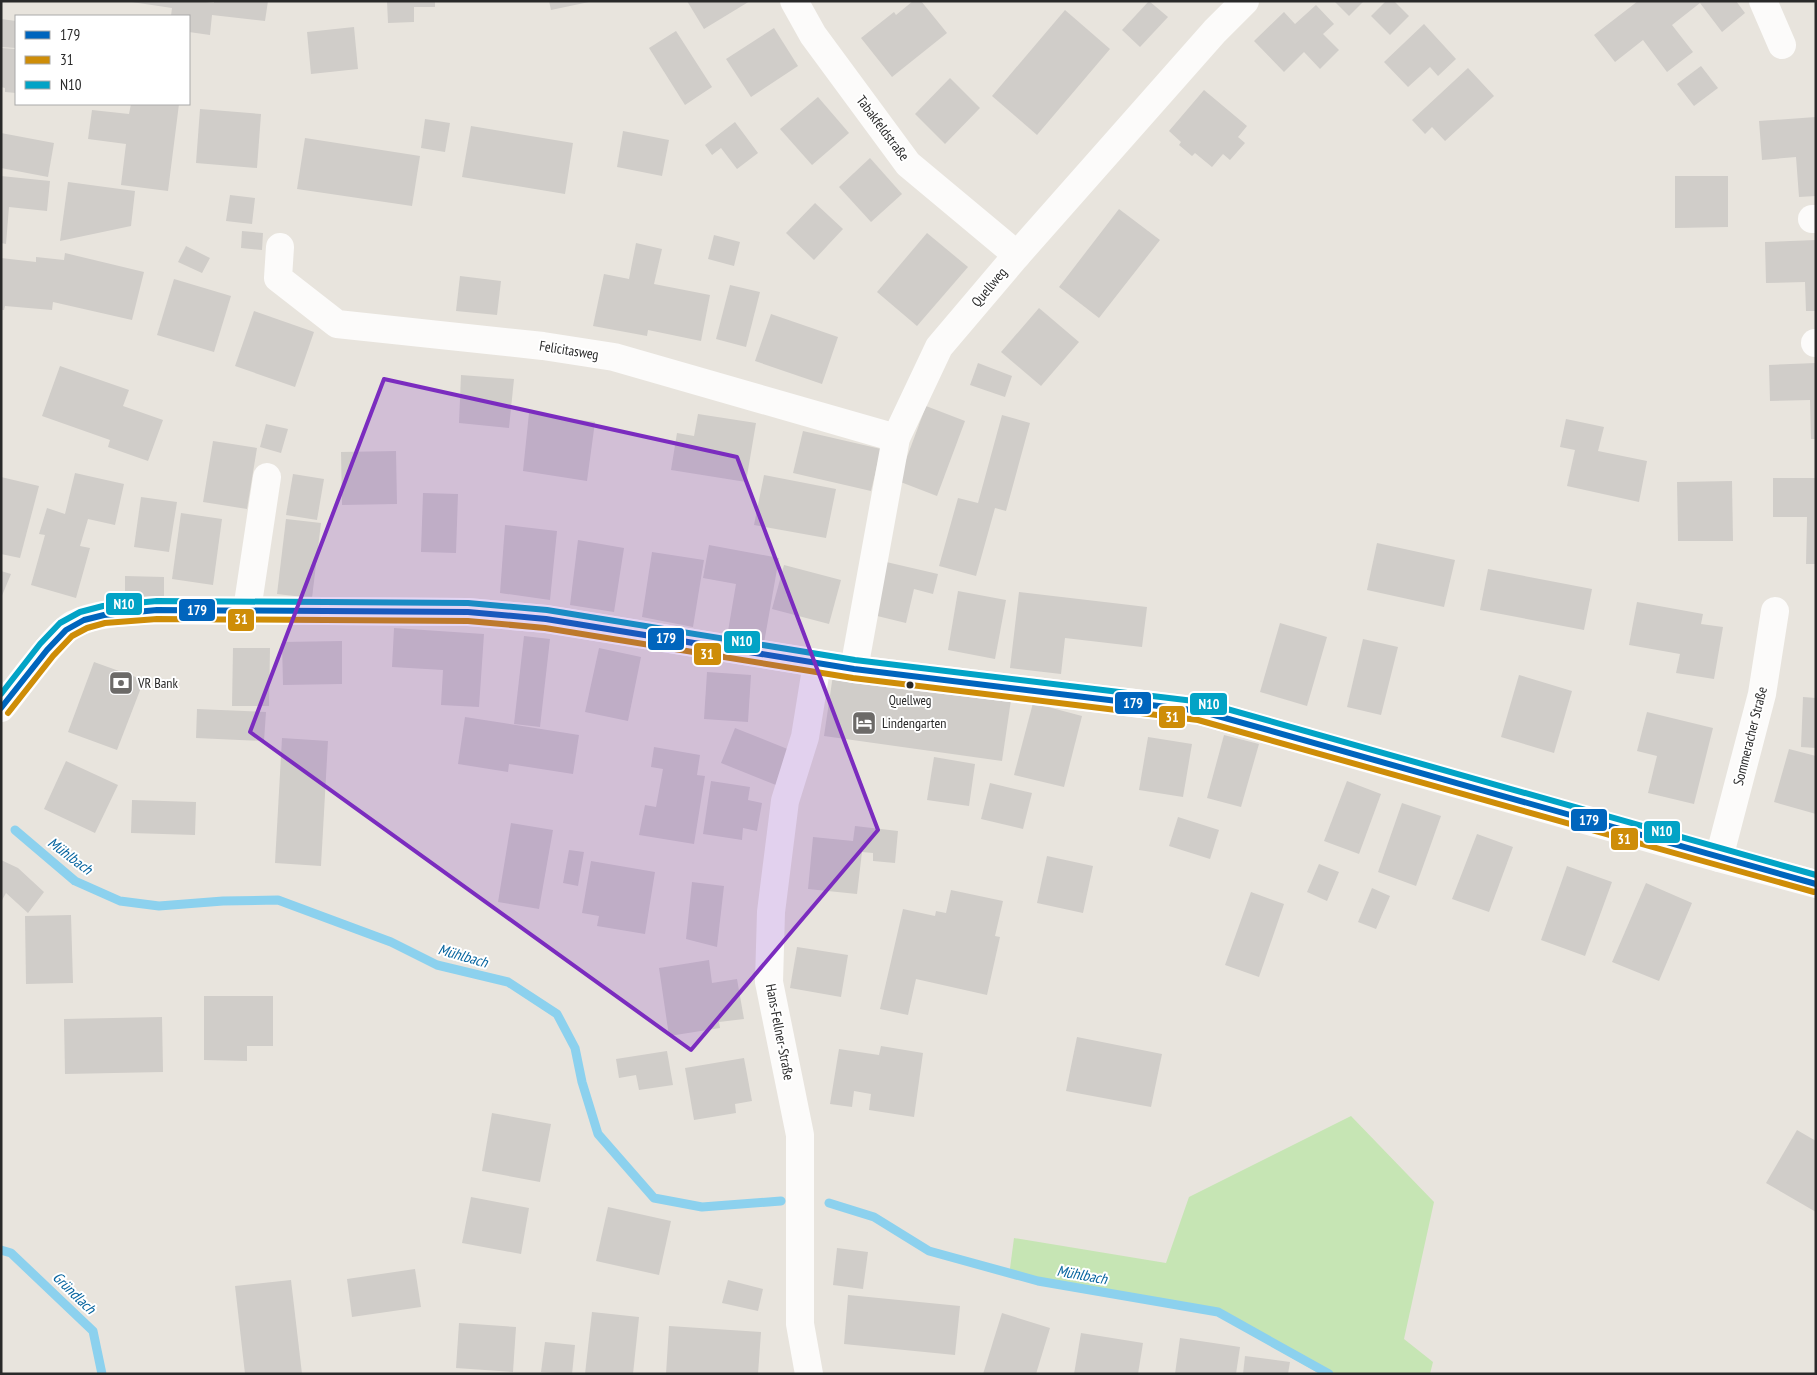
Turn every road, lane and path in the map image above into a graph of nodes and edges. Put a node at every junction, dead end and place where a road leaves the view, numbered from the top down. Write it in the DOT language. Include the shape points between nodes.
graph roads {
  1 [pos="794,1"];
  2 [pos="1245,1"];
  3 [pos="1763,1"];
  4 [pos="1782,45"];
  5 [pos="280,247"];
  6 [pos="1017,255"];
  7 [pos="896,438"];
  8 [pos="267,477"];
  9 [pos="247,610"];
  10 [pos="1775,612"];
  11 [pos="817,663"];
  12 [pos="854,669"];
  13 [pos="1,708"];
  14 [pos="1719,858"];
  15 [pos="1816,884"];
  16 [pos="809,1374"];
  1 -- 6 [label="street, Tabakfeldstraße" via="813,35 908,164"];
  2 -- 6 [label="street, Quellweg"];
  3 -- 4 [label="street"];
  5 -- 7 [label="street, Felicitasweg" via="278,278 337,324 543,346 614,357"];
  6 -- 7 [label="street, Quellweg" via="939,347"];
  7 -- 12 [label="street, Quellweg"];
  8 -- 9 [label="street"];
  9 -- 11 [label="street" via="468,612 546,619"];
  9 -- 13 [label="street" via="157,610 118,612 88,618 56,640"];
  10 -- 14 [label="street, Sommeracher Straße" via="1762,694"];
  11 -- 12 [label="street"];
  11 -- 16 [label="street, Hans-Fellner-Straße" via="805,737 785,801 771,912 769,982 800,1135 800,1324"];
  12 -- 14 [label="street" via="1200,710"];
  14 -- 15 [label="street"];
}
